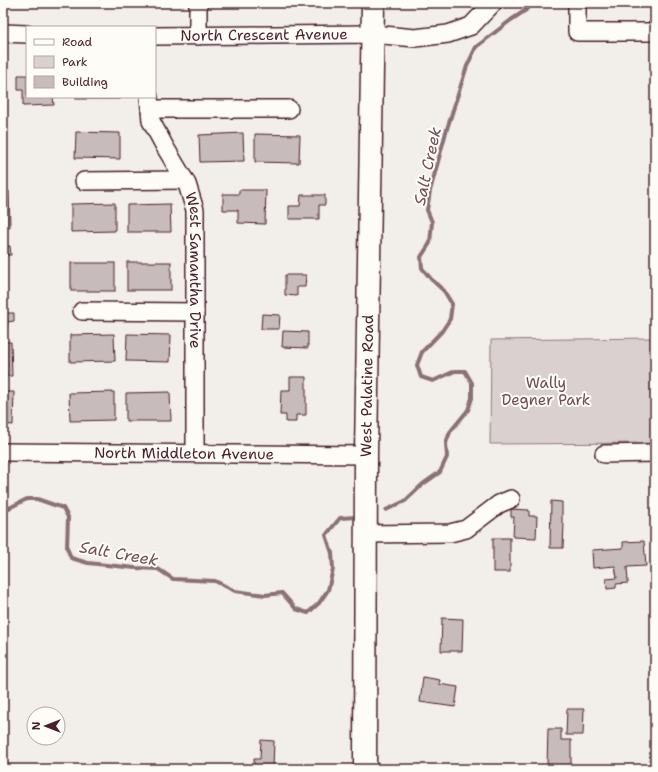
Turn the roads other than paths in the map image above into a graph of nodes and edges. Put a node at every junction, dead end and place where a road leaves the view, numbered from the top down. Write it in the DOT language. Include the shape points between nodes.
graph roads {
  1 [pos="198,3"];
  2 [pos="373,3"];
  3 [pos="493,3"];
  4 [pos="577,3"];
  5 [pos="655,32"];
  6 [pos="3,33"];
  7 [pos="26,34"];
  8 [pos="373,34"];
  9 [pos="156,36"];
  10 [pos="198,36"];
  11 [pos="150,103"];
  12 [pos="289,109"];
  13 [pos="185,180"];
  14 [pos="84,181"];
  15 [pos="82,311"];
  16 [pos="195,312"];
  17 [pos="3,452"];
  18 [pos="195,453"];
  19 [pos="655,453"];
  20 [pos="604,454"];
  21 [pos="366,455"];
  22 [pos="511,499"];
  23 [pos="366,534"];
  24 [pos="365,769"];
  1 -- 10 [label="street"];
  2 -- 8 [label="main road, West Palatine Road"];
  3 -- 8 [label="street, North Crescent Avenue" via="471,26 448,34 415,38"];
  4 -- 5 [label="street" via="577,32"];
  6 -- 7 [label="street"];
  8 -- 10 [label="street, North Crescent Avenue"];
  8 -- 21 [label="main road, West Palatine Road"];
  9 -- 10 [label="street, North Crescent Avenue"];
  11 -- 12 [label="street"];
  11 -- 13 [label="street, West Samantha Drive" via="151,121"];
  13 -- 14 [label="street"];
  13 -- 16 [label="street, West Samantha Drive" via="195,210"];
  15 -- 16 [label="street"];
  16 -- 18 [label="street, West Samantha Drive"];
  17 -- 18 [label="street, North Middleton Avenue"];
  18 -- 21 [label="street, North Middleton Avenue"];
  19 -- 20 [label="street"];
  21 -- 23 [label="main road, West Palatine Road"];
  22 -- 23 [label="street" via="499,504 466,529 450,533"];
  23 -- 24 [label="main road, West Palatine Road"];
}
